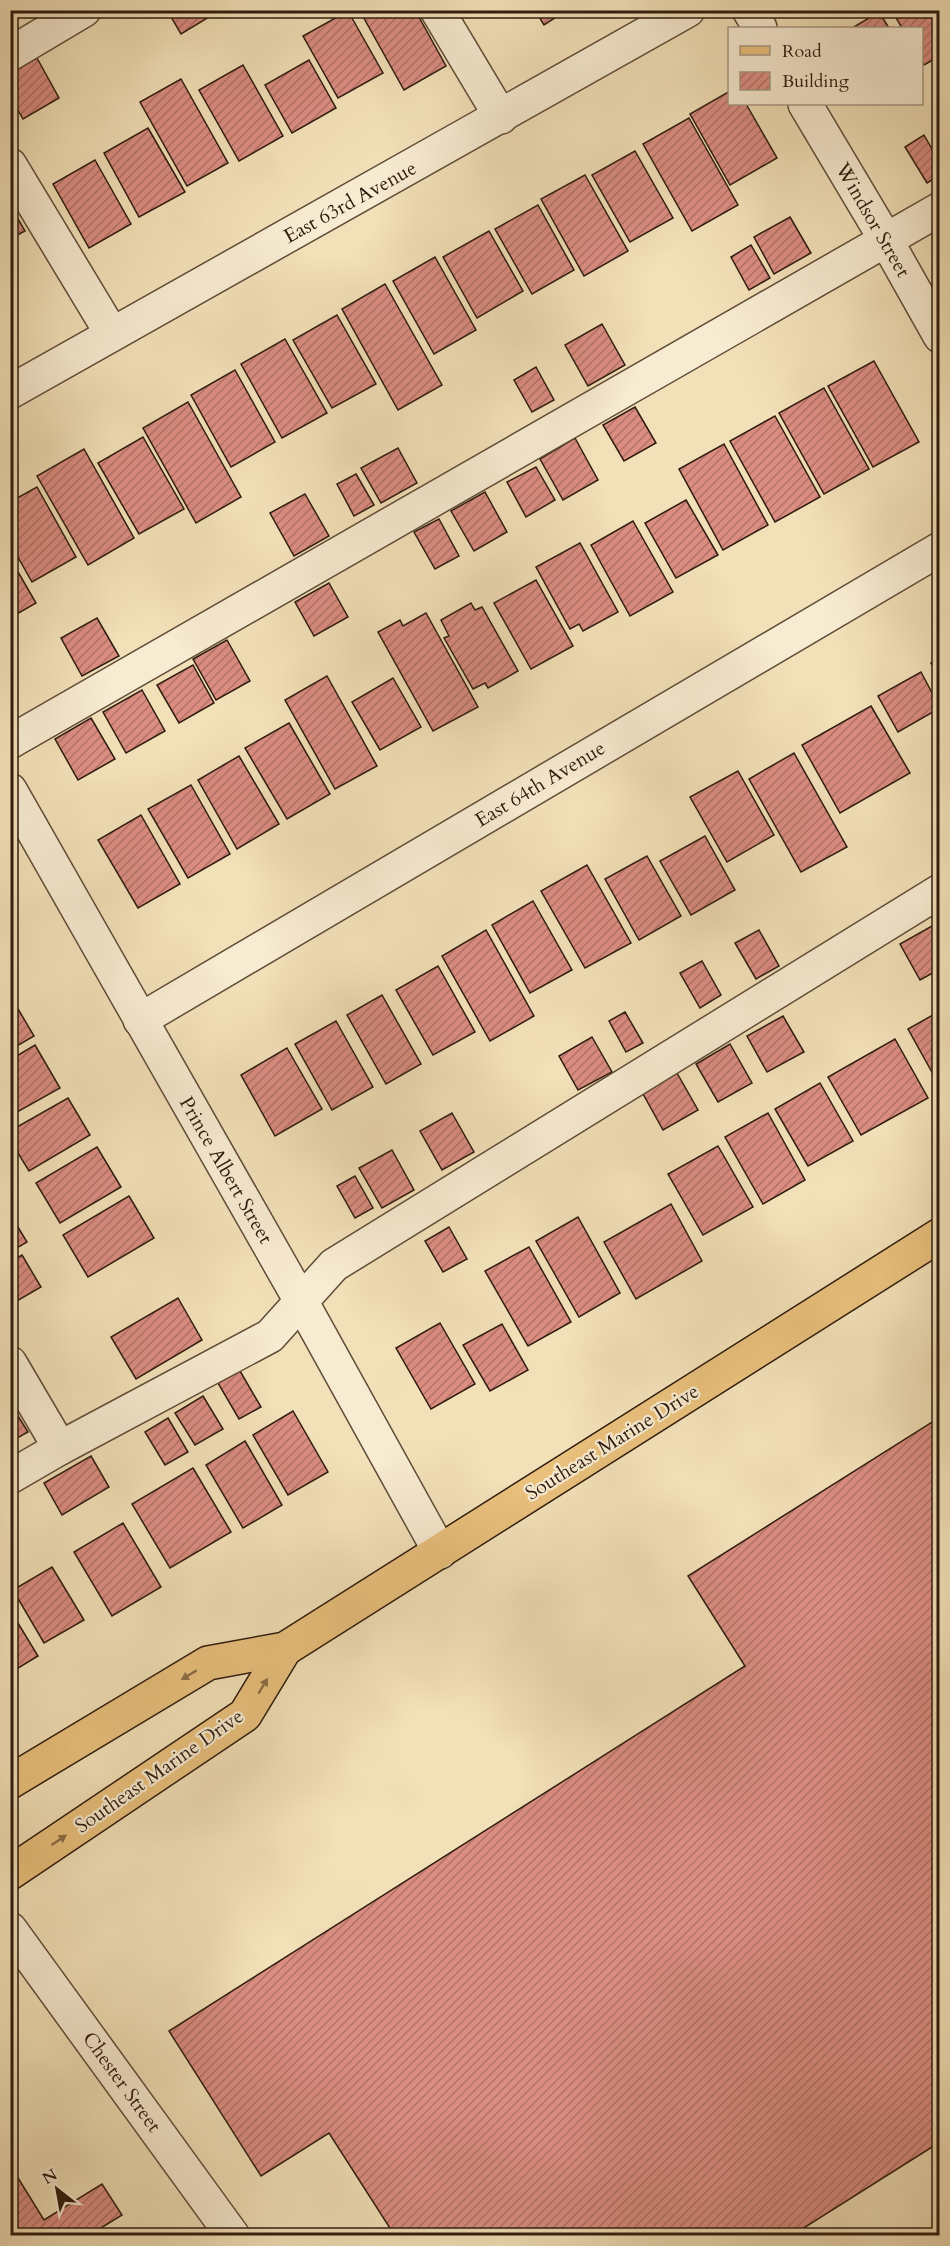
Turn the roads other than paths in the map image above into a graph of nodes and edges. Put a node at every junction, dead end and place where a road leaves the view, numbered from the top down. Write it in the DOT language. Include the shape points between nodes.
graph roads {
  1 [pos="84,10"];
  2 [pos="437,10"];
  3 [pos="688,10"];
  4 [pos="749,10"];
  5 [pos="759,27"];
  6 [pos="10,54"];
  7 [pos="806,105"];
  8 [pos="501,117"];
  9 [pos="10,165"];
  10 [pos="939,209"];
  11 [pos="886,240"];
  12 [pos="112,334"];
  13 [pos="939,336"];
  14 [pos="10,392"];
  15 [pos="939,549"];
  16 [pos="10,742"];
  17 [pos="10,790"];
  18 [pos="939,891"];
  19 [pos="140,1020"];
  20 [pos="939,1235"];
  21 [pos="301,1300"];
  22 [pos="10,1363"];
  23 [pos="60,1448"];
  24 [pos="10,1477"];
  25 [pos="440,1552"];
  26 [pos="285,1649"];
  27 [pos="10,1782"];
  28 [pos="10,1873"];
  29 [pos="10,1929"];
  30 [pos="233,2235"];
  1 -- 6 [label="street"];
  2 -- 8 [label="street"];
  3 -- 8 [label="street, East 63rd Avenue"];
  4 -- 5 [label="street"];
  7 -- 11 [label="street, Windsor Street"];
  8 -- 12 [label="street, East 63rd Avenue"];
  9 -- 12 [label="street"];
  10 -- 11 [label="street"];
  11 -- 13 [label="street, Windsor Street"];
  11 -- 16 [label="street"];
  12 -- 14 [label="street, East 63rd Avenue"];
  15 -- 19 [label="street, East 64th Avenue"];
  17 -- 19 [label="street, Prince Albert Street"];
  18 -- 21 [label="street" via="334,1265"];
  19 -- 21 [label="street, Prince Albert Street"];
  20 -- 25 [label="main road, Southeast Marine Drive"];
  21 -- 23 [label="street" via="270,1336"];
  21 -- 25 [label="street, Prince Albert Street"];
  22 -- 23 [label="street"];
  23 -- 24 [label="street"];
  25 -- 26 [label="main road, Southeast Marine Drive"];
  26 -- 27 [label="main road, Southeast Marine Drive, one-way" via="208,1663"];
  28 -- 26 [label="main road, Southeast Marine Drive, one-way" via="245,1715"];
  29 -- 30 [label="street, Chester Street"];
}
